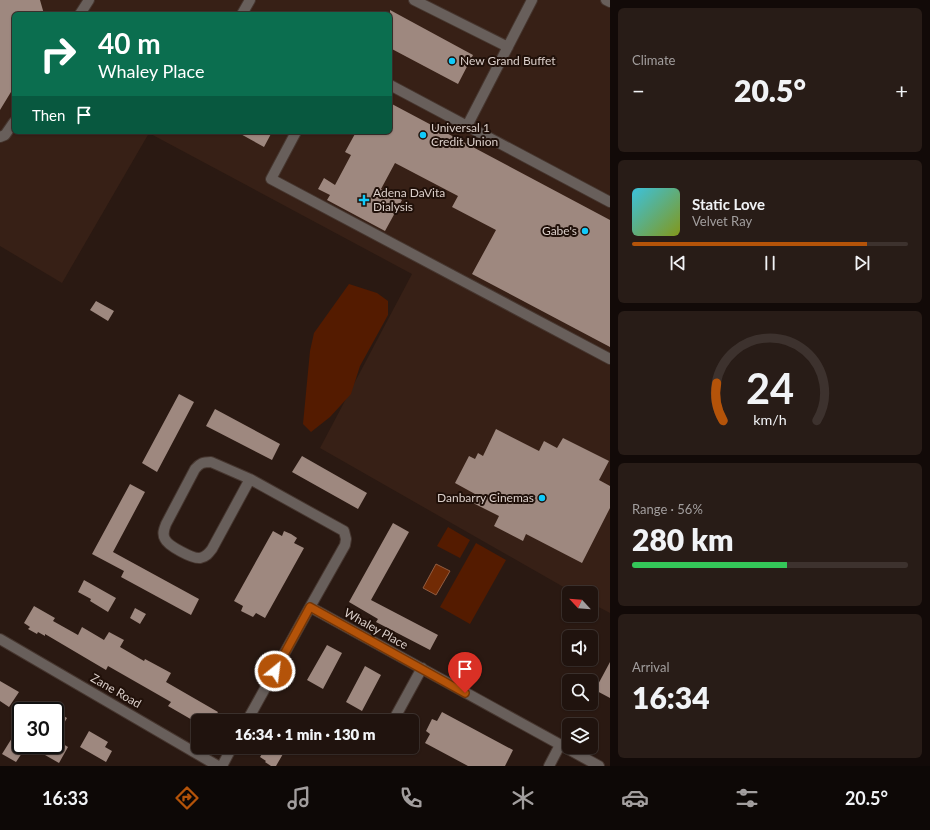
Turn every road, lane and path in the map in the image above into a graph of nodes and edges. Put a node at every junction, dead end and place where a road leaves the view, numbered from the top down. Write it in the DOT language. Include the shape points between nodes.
graph roads {
  1 [pos="89,0"];
  2 [pos="250,0"];
  3 [pos="414,0"];
  4 [pos="532,0"];
  5 [pos="606,0"];
  6 [pos="610,2"];
  7 [pos="81,12"];
  8 [pos="243,12"];
  9 [pos="508,47"];
  10 [pos="392,87"];
  11 [pos="12,125"];
  12 [pos="467,126"];
  13 [pos="295,134"];
  14 [pos="0,137"];
  15 [pos="610,202"];
  16 [pos="610,359"];
  17 [pos="250,479"];
  18 [pos="310,607"];
  19 [pos="0,639"];
  20 [pos="422,668"];
  21 [pos="251,714"];
  22 [pos="397,714"];
  23 [pos="560,745"];
  24 [pos="228,754"];
  25 [pos="220,766"];
  26 [pos="549,766"];
  27 [pos="599,766"];
  1 -- 7 [label="street"];
  2 -- 8 [label="street"];
  3 -- 9 [label="street"];
  4 -- 9 [label="street"];
  5 -- 6 [label="street"];
  9 -- 12 [label="street"];
  10 -- 12 [label="street"];
  11 -- 14 [label="street" via="5,136"];
  12 -- 15 [label="street"];
  13 -- 16 [label="street" via="271,180"];
  17 -- 17 [label="street" via="211,462 198,464 166,524 163,533 165,539 169,544 192,556 207,556"];
  17 -- 18 [label="street" via="344,532 345,545"];
  18 -- 20 [label="street, Whaley Place"];
  18 -- 21 [label="street"];
  19 -- 25 [label="street, Zane Road"];
  20 -- 22 [label="street"];
  20 -- 23 [label="street, Whaley Place"];
  23 -- 26 [label="street"];
  23 -- 27 [label="street, Whaley Place"];
  24 -- 25 [label="street"];
}
